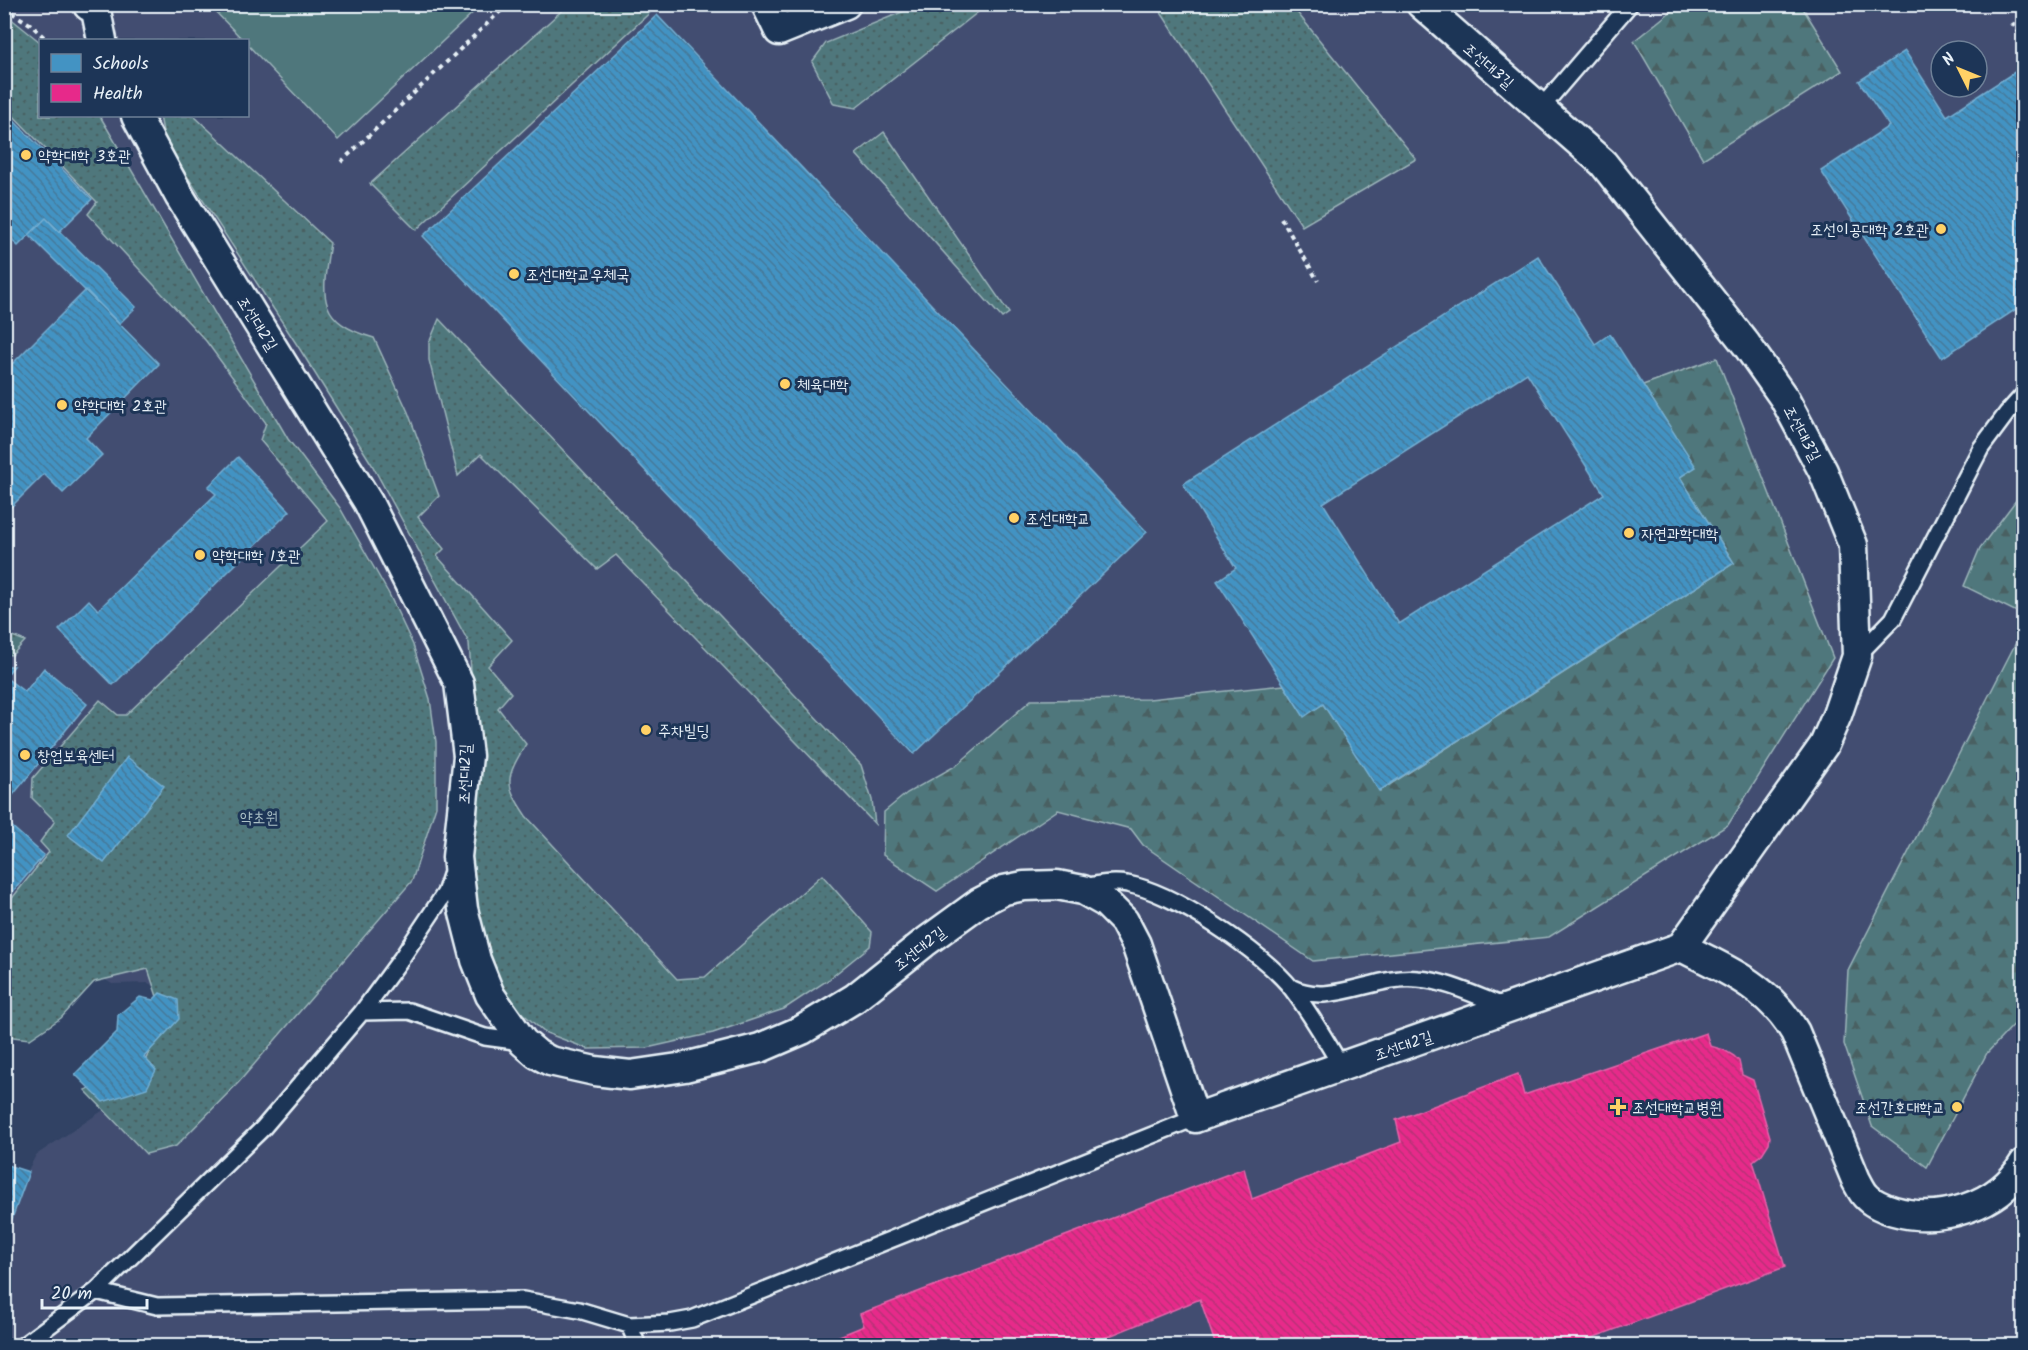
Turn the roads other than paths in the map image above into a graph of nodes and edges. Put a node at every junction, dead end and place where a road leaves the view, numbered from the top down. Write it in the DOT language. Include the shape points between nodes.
graph roads {
  1 [pos="766,4"];
  2 [pos="846,4"];
  3 [pos="1421,4"];
  4 [pos="1630,4"];
  5 [pos="93,5"];
  6 [pos="102,39"];
  7 [pos="1540,109"];
  8 [pos="137,117"];
  9 [pos="2024,394"];
  10 [pos="1857,656"];
  11 [pos="457,857"];
  12 [pos="1072,888"];
  13 [pos="1681,947"];
  14 [pos="1290,987"];
  15 [pos="1509,1008"];
  16 [pos="362,1012"];
  17 [pos="523,1042"];
  18 [pos="1341,1066"];
  19 [pos="1195,1118"];
  20 [pos="2024,1163"];
  21 [pos="96,1291"];
  22 [pos="629,1324"];
  23 [pos="22,1346"];
  24 [pos="638,1346"];
  1 -- 2 [label="street" via="779,31"];
  3 -- 7 [label="street, 조선대3길"];
  4 -- 7 [label="lane"];
  5 -- 6 [label="street"];
  7 -- 10 [label="street, 조선대3길" via="1603,164 1784,398 1823,471 1853,545"];
  8 -- 11 [label="street, 조선대2길" via="180,197 368,502 459,683 468,756"];
  9 -- 10 [label="lane" via="1981,448 1893,620"];
  10 -- 13 [label="street, 조선대3길" via="1824,745"];
  11 -- 16 [label="lane" via="444,893"];
  11 -- 17 [label="street, 조선대2길" via="463,909 476,960 490,995"];
  12 -- 14 [label="lane" via="1126,883 1150,890 1222,931"];
  12 -- 17 [label="street, 조선대2길" via="1041,884 1000,891 924,943 855,998 802,1030 760,1048 685,1067 630,1075 550,1061"];
  12 -- 19 [label="street, 조선대2길" via="1106,903 1124,921 1136,944"];
  13 -- 15 [label="street, 조선대2길"];
  13 -- 20 [label="street" via="1734,973 1787,1018 1856,1180 1866,1197 1883,1208 1908,1215 1946,1215 1977,1205 2004,1186"];
  14 -- 15 [label="lane" via="1302,993 1335,993 1397,978 1418,978"];
  14 -- 18 [label="lane"];
  15 -- 18 [label="street, 조선대2길"];
  16 -- 17 [label="lane" via="409,1011 485,1037"];
  16 -- 21 [label="lane" via="262,1128"];
  18 -- 19 [label="street, 조선대2길"];
  19 -- 22 [label="lane" via="692,1319"];
  21 -- 22 [label="lane" via="157,1306 523,1300"];
  21 -- 23 [label="lane"];
  22 -- 24 [label="lane"];
}
